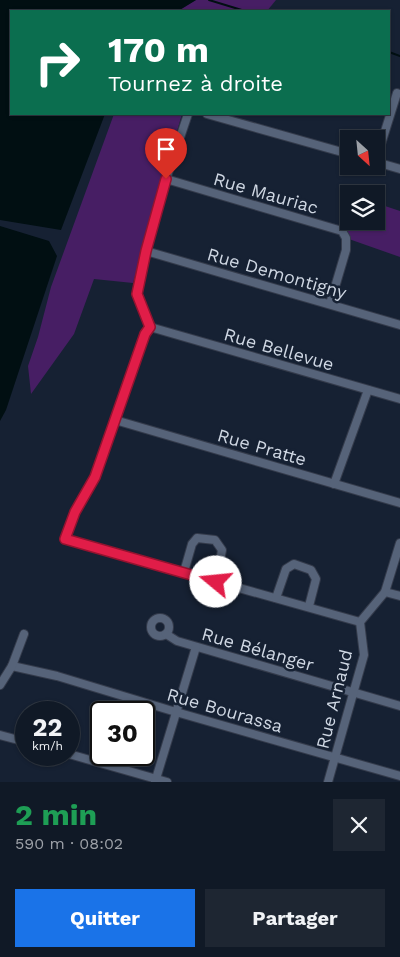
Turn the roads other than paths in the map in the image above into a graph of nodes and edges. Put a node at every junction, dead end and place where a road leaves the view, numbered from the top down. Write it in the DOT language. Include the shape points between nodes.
graph roads {
  1 [pos="399,93"];
  2 [pos="188,115"];
  3 [pos="211,115"];
  4 [pos="385,134"];
  5 [pos="340,151"];
  6 [pos="385,164"];
  7 [pos="400,169"];
  8 [pos="166,179"];
  9 [pos="146,251"];
  10 [pos="330,304"];
  11 [pos="400,325"];
  12 [pos="150,327"];
  13 [pos="368,390"];
  14 [pos="400,399"];
  15 [pos="115,420"];
  16 [pos="334,484"];
  17 [pos="400,503"];
  18 [pos="400,543"];
  19 [pos="184,572"];
  20 [pos="216,582"];
  21 [pos="385,592"];
  22 [pos="400,596"];
  23 [pos="276,598"];
  24 [pos="308,606"];
  25 [pos="360,622"];
  26 [pos="24,634"];
  27 [pos="166,634"];
  28 [pos="196,647"];
  29 [pos="12,666"];
  30 [pos="0,685"];
  31 [pos="354,693"];
  32 [pos="400,706"];
  33 [pos="176,712"];
  34 [pos="0,735"];
  35 [pos="15,739"];
  36 [pos="80,757"];
  37 [pos="335,757"];
  38 [pos="400,776"];
  39 [pos="156,780"];
  40 [pos="168,782"];
  41 [pos="328,782"];
  1 -- 4 [label="street"];
  2 -- 8 [label="street"];
  3 -- 5 [label="street"];
  6 -- 7 [label="street"];
  8 -- 9 [label="street"];
  8 -- 10 [label="street, Rue Mauriac" via="342,231 346,250"];
  9 -- 10 [label="street, Rue Demontigny"];
  9 -- 12 [label="street" via="137,294"];
  10 -- 11 [label="street, Rue Demontigny"];
  12 -- 13 [label="street, Rue Bellevue"];
  12 -- 15 [label="street"];
  13 -- 14 [label="street, Rue Bellevue"];
  13 -- 16 [label="street"];
  15 -- 16 [label="street, Rue Pratte"];
  15 -- 19 [label="street" via="95,477 75,512 65,539"];
  16 -- 17 [label="street, Rue Pratte"];
  18 -- 21 [label="street"];
  19 -- 20 [label="street"];
  19 -- 20 [label="street" via="192,544 197,538 215,540 222,550"];
  20 -- 23 [label="street"];
  21 -- 22 [label="street"];
  21 -- 25 [label="street"];
  23 -- 24 [label="street"];
  23 -- 24 [label="street" via="286,569 294,564 312,570 316,578"];
  24 -- 25 [label="street"];
  25 -- 31 [label="street, Rue Arnaud" via="364,655"];
  26 -- 29 [label="street"];
  27 -- 28 [label="street, Rue Bélanger"];
  28 -- 31 [label="street, Rue Bélanger"];
  28 -- 33 [label="street"];
  29 -- 30 [label="street"];
  29 -- 33 [label="street, Rue Bourassa" via="57,676"];
  31 -- 32 [label="street, Rue Bélanger"];
  31 -- 37 [label="street, Rue Arnaud"];
  33 -- 37 [label="street, Rue Bourassa"];
  33 -- 39 [label="street"];
  34 -- 35 [label="street"];
  36 -- 39 [label="street"];
  37 -- 38 [label="street, Rue Bourassa"];
  37 -- 41 [label="street, Rue Arnaud"];
  39 -- 40 [label="street"];
}
